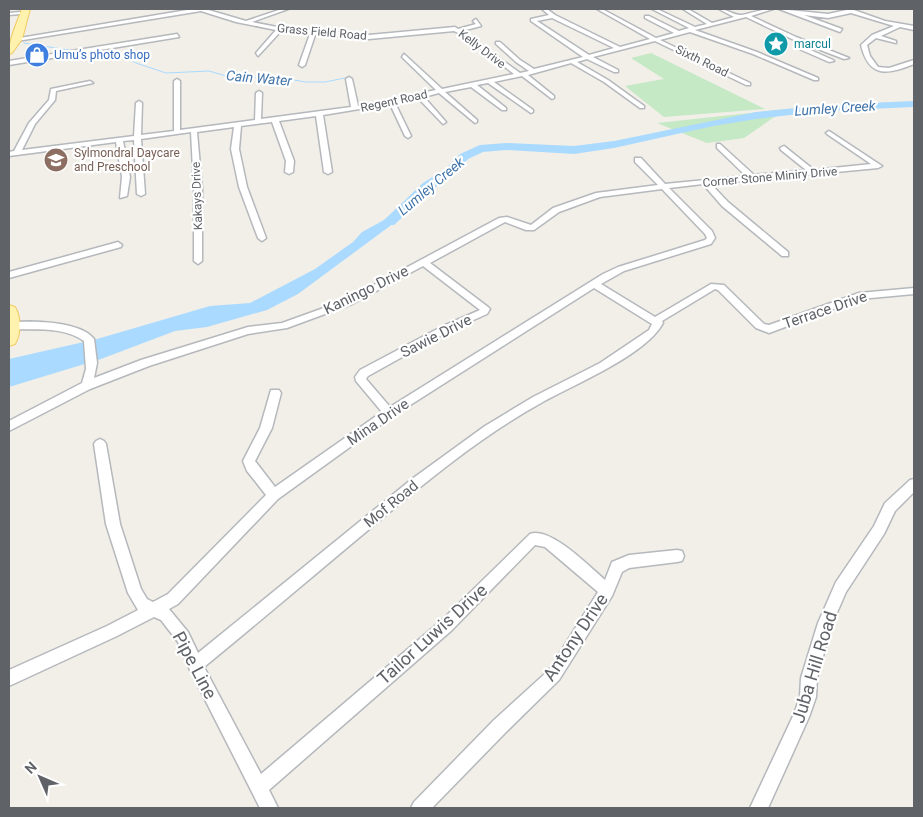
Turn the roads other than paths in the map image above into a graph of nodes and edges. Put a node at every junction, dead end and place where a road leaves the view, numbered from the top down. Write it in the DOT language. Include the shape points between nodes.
graph roads {
  1 [pos="193,9"];
  2 [pos="201,9"];
  3 [pos="286,9"];
  4 [pos="544,9"];
  5 [pos="599,9"];
  6 [pos="654,9"];
  7 [pos="685,9"];
  8 [pos="722,9"];
  9 [pos="771,9"];
  10 [pos="782,9"];
  11 [pos="861,9"];
  12 [pos="17,11"];
  13 [pos="850,11"];
  14 [pos="795,13"];
  15 [pos="746,15"];
  16 [pos="553,16"];
  17 [pos="647,17"];
  18 [pos="736,18"];
  19 [pos="476,21"];
  20 [pos="246,22"];
  21 [pos="710,24"];
  22 [pos="746,24"];
  23 [pos="899,24"];
  24 [pos="914,28"];
  25 [pos="280,29"];
  26 [pos="445,29"];
  27 [pos="459,30"];
  28 [pos="691,30"];
  29 [pos="760,30"];
  30 [pos="840,30"];
  31 [pos="313,32"];
  32 [pos="678,33"];
  33 [pos="177,36"];
  34 [pos="874,36"];
  35 [pos="656,38"];
  36 [pos="13,39"];
  37 [pos="894,42"];
  38 [pos="498,43"];
  39 [pos="618,48"];
  40 [pos="9,51"];
  41 [pos="258,54"];
  42 [pos="404,56"];
  43 [pos="586,56"];
  44 [pos="846,58"];
  45 [pos="571,61"];
  46 [pos="831,61"];
  47 [pos="914,62"];
  48 [pos="9,63"];
  49 [pos="302,65"];
  50 [pos="532,70"];
  51 [pos="616,71"];
  52 [pos="520,74"];
  53 [pos="348,79"];
  54 [pos="816,79"];
  55 [pos="177,81"];
  56 [pos="490,82"];
  57 [pos="90,83"];
  58 [pos="748,84"];
  59 [pos="473,86"];
  60 [pos="441,92"];
  61 [pos="259,93"];
  62 [pos="420,96"];
  63 [pos="552,97"];
  64 [pos="392,102"];
  65 [pos="139,103"];
  66 [pos="642,107"];
  67 [pos="355,109"];
  68 [pos="504,109"];
  69 [pos="531,111"];
  70 [pos="319,114"];
  71 [pos="275,120"];
  72 [pos="475,121"];
  73 [pos="258,122"];
  74 [pos="443,122"];
  75 [pos="238,125"];
  76 [pos="194,131"];
  77 [pos="177,132"];
  78 [pos="829,133"];
  79 [pos="408,136"];
  80 [pos="138,138"];
  81 [pos="119,140"];
  82 [pos="720,146"];
  83 [pos="784,148"];
  84 [pos="17,153"];
  85 [pos="9,154"];
  86 [pos="638,160"];
  87 [pos="289,172"];
  88 [pos="328,172"];
  89 [pos="814,173"];
  90 [pos="753,178"];
  91 [pos="705,182"];
  92 [pos="662,186"];
  93 [pos="141,194"];
  94 [pos="123,196"];
  95 [pos="262,238"];
  96 [pos="118,245"];
  97 [pos="785,254"];
  98 [pos="198,260"];
  99 [pos="423,262"];
  100 [pos="9,275"];
  101 [pos="594,284"];
  102 [pos="914,291"];
  103 [pos="655,321"];
  104 [pos="10,328"];
  105 [pos="86,386"];
  106 [pos="275,393"];
  107 [pos="389,413"];
  108 [pos="9,426"];
  109 [pos="100,444"];
  110 [pos="914,484"];
  111 [pos="274,494"];
  112 [pos="677,556"];
  113 [pos="607,591"];
  114 [pos="154,610"];
  115 [pos="195,665"];
  116 [pos="9,678"];
  117 [pos="259,788"];
  118 [pos="269,808"];
  119 [pos="420,808"];
  120 [pos="759,808"];
  1 -- 2 [label="street"];
  1 -- 36 [label="street"];
  2 -- 20 [label="street, Grass Field Road"];
  3 -- 20 [label="street"];
  4 -- 16 [label="street"];
  5 -- 35 [label="street, Sixth Road"];
  6 -- 28 [label="street"];
  7 -- 21 [label="street"];
  8 -- 18 [label="street"];
  9 -- 15 [label="street, Regent Road"];
  10 -- 14 [label="street"];
  11 -- 13 [label="street"];
  12 -- 36 [label="main road"];
  13 -- 14 [label="street" via="828,16"];
  13 -- 23 [label="street"];
  14 -- 30 [label="street"];
  15 -- 18 [label="street, Regent Road"];
  15 -- 44 [label="street"];
  16 -- 39 [label="street"];
  16 -- 43 [label="street" via="533,20"];
  17 -- 32 [label="street"];
  18 -- 21 [label="street, Regent Road"];
  18 -- 22 [label="street"];
  19 -- 27 [label="street" via="478,25"];
  20 -- 25 [label="street, Grass Field Road"];
  21 -- 28 [label="street, Regent Road"];
  23 -- 24 [label="street"];
  23 -- 34 [label="street"];
  25 -- 31 [label="street, Grass Field Road"];
  25 -- 41 [label="street"];
  26 -- 27 [label="street, Kelly Drive"];
  26 -- 31 [label="street, Grass Field Road" via="369,37"];
  27 -- 52 [label="street, Kelly Drive"];
  28 -- 32 [label="street, Regent Road"];
  28 -- 54 [label="street"];
  29 -- 46 [label="street"];
  31 -- 49 [label="street"];
  32 -- 35 [label="street, Regent Road"];
  33 -- 48 [label="street"];
  34 -- 37 [label="street"];
  34 -- 47 [label="street" via="864,45 876,67 890,72"];
  35 -- 39 [label="street, Regent Road"];
  35 -- 58 [label="street, Sixth Road"];
  36 -- 40 [label="main road"];
  38 -- 50 [label="street"];
  39 -- 43 [label="street, Regent Road"];
  42 -- 60 [label="street"];
  43 -- 45 [label="street, Regent Road"];
  43 -- 51 [label="street"];
  45 -- 50 [label="street, Regent Road"];
  45 -- 66 [label="street"];
  50 -- 52 [label="street, Regent Road"];
  52 -- 56 [label="street, Regent Road"];
  52 -- 63 [label="street, Kelly Drive"];
  53 -- 67 [label="street"];
  55 -- 77 [label="street"];
  56 -- 59 [label="street, Regent Road"];
  56 -- 69 [label="street"];
  57 -- 84 [label="street" via="53,90 52,100 32,123"];
  59 -- 60 [label="street, Regent Road"];
  59 -- 68 [label="street"];
  60 -- 62 [label="street, Regent Road"];
  60 -- 72 [label="street"];
  61 -- 73 [label="street"];
  62 -- 64 [label="street, Regent Road"];
  62 -- 74 [label="street"];
  64 -- 67 [label="street, Regent Road"];
  64 -- 79 [label="street"];
  65 -- 80 [label="street"];
  67 -- 70 [label="street, Regent Road"];
  70 -- 71 [label="street, Regent Road"];
  70 -- 88 [label="street"];
  71 -- 73 [label="street, Regent Road"];
  71 -- 87 [label="street" via="290,161"];
  73 -- 75 [label="street, Regent Road"];
  75 -- 76 [label="street, Regent Road"];
  75 -- 95 [label="street" via="234,149 243,188"];
  76 -- 77 [label="street, Regent Road"];
  76 -- 98 [label="street, Kakays Drive"];
  77 -- 80 [label="street, Regent Road"];
  78 -- 89 [label="street, Corner Stone Miniry Drive" via="878,166"];
  80 -- 81 [label="street, Regent Road"];
  80 -- 93 [label="street"];
  81 -- 84 [label="street, Regent Road"];
  81 -- 94 [label="street" via="126,177"];
  82 -- 90 [label="street"];
  83 -- 89 [label="street"];
  84 -- 85 [label="street, Regent Road"];
  86 -- 92 [label="street"];
  89 -- 90 [label="street, Corner Stone Miniry Drive"];
  90 -- 91 [label="street, Corner Stone Miniry Drive"];
  91 -- 92 [label="street, Corner Stone Miniry Drive"];
  91 -- 97 [label="street" via="725,204"];
  92 -- 99 [label="street, Kaningo Drive" via="599,195 556,210 534,227 502,220"];
  92 -- 101 [label="street, Mina Drive" via="700,222 711,238 708,242 621,269"];
  96 -- 100 [label="street"];
  99 -- 105 [label="street, Kaningo Drive" via="349,302 311,317 234,335"];
  99 -- 107 [label="street, Sawie Drive" via="485,309 360,377"];
  101 -- 103 [label="street"];
  101 -- 107 [label="street, Mina Drive"];
  102 -- 103 [label="street, Terrace Drive" via="859,296 769,329 760,326 725,289 714,286"];
  103 -- 115 [label="street, Mof Road" via="658,326 653,332 604,366 489,429 409,489"];
  104 -- 105 [label="street" via="82,333 89,339 92,364"];
  105 -- 108 [label="street, Kaningo Drive"];
  106 -- 111 [label="street" via="266,428 249,462"];
  107 -- 111 [label="street, Mina Drive"];
  109 -- 114 [label="street, Pipe Line" via="113,524 135,593 142,604"];
  110 -- 120 [label="street, Juba Hill Road" via="890,507 841,588 825,623 801,717"];
  111 -- 114 [label="street, Mina Drive" via="173,599"];
  112 -- 113 [label="street, Antony Drive" via="629,562 617,567"];
  113 -- 117 [label="street, Tailor Luwis Drive" via="549,542 535,538 448,625"];
  113 -- 119 [label="street, Antony Drive" via="554,675"];
  114 -- 115 [label="street, Pipe Line" via="166,615 183,637"];
  114 -- 116 [label="street, Mina Drive"];
  115 -- 117 [label="street, Pipe Line"];
  117 -- 118 [label="street, Pipe Line"];
}
